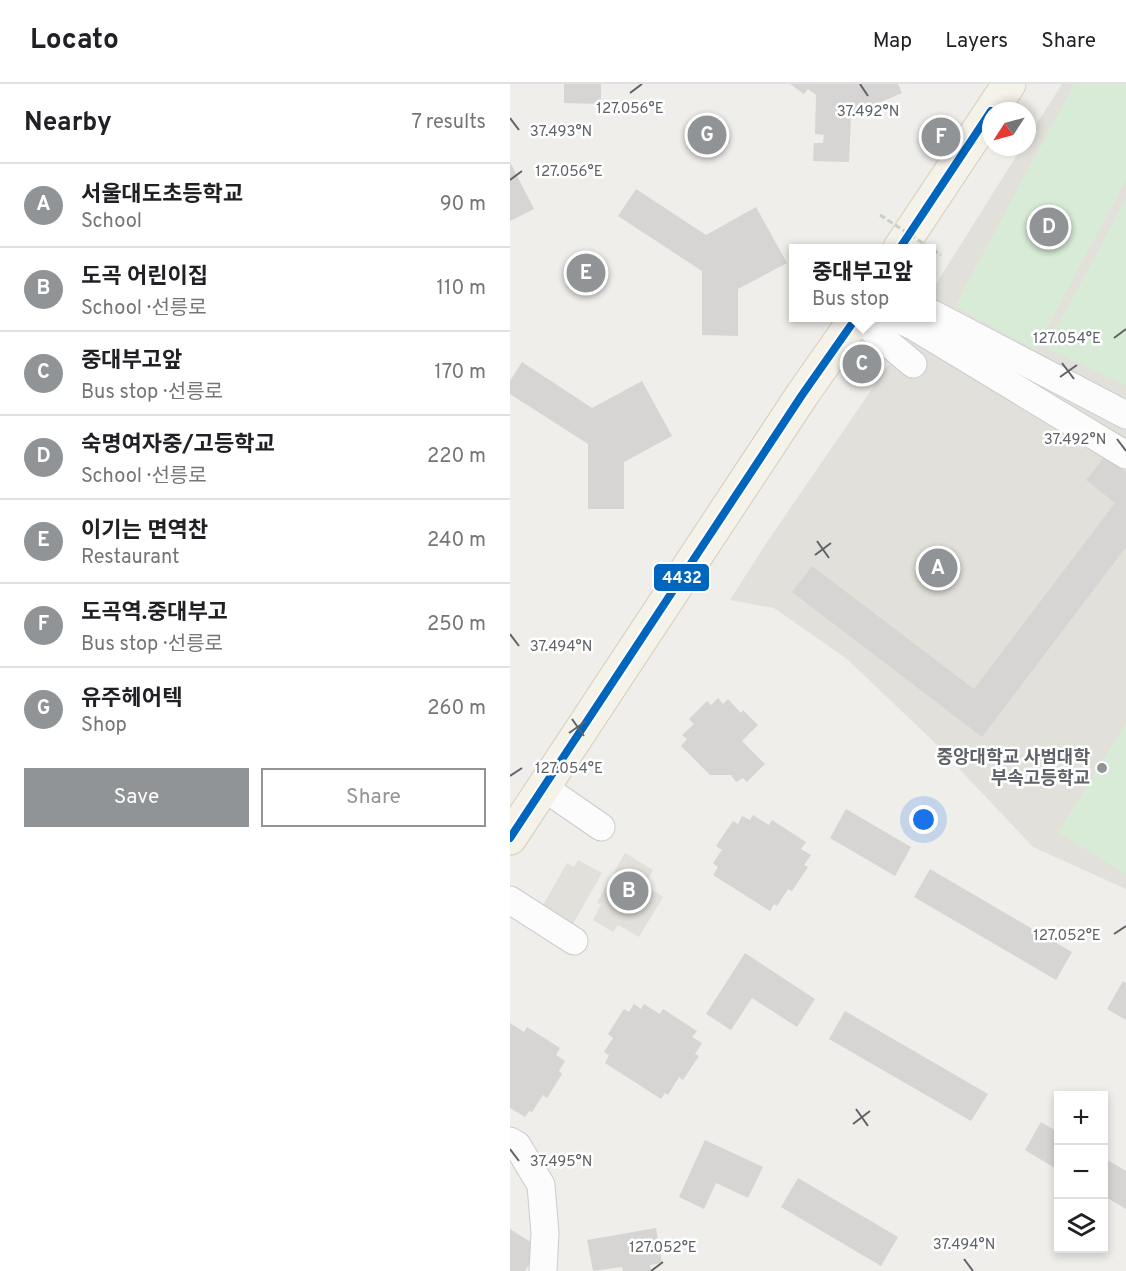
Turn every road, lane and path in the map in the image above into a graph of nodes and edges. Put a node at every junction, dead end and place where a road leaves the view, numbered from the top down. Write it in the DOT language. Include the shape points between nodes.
graph roads {
  1 [pos="1009,84"];
  2 [pos="880,215"];
  3 [pos="903,244"];
  4 [pos="924,244"];
  5 [pos="936,252"];
  6 [pos="941,255"];
  7 [pos="936,316"];
  8 [pos="854,322"];
  9 [pos="862,322"];
  10 [pos="904,322"];
  11 [pos="913,364"];
  12 [pos="1126,416"];
  13 [pos="1126,454"];
  14 [pos="543,787"];
  15 [pos="601,827"];
  16 [pos="510,838"];
  17 [pos="510,900"];
  18 [pos="574,941"];
  19 [pos="510,1141"];
  20 [pos="543,1271"];
  1 -- 3 [label="main road"];
  2 -- 4 [label="path, bridge"];
  5 -- 6 [label="path, bridge"];
  7 -- 12 [label="lane"];
  8 -- 14 [label="main road"];
  9 -- 11 [label="lane"];
  10 -- 13 [label="lane"];
  14 -- 15 [label="lane"];
  14 -- 16 [label="main road"];
  17 -- 18 [label="lane"];
  19 -- 20 [label="lane" via="517,1145 542,1185"];
}
